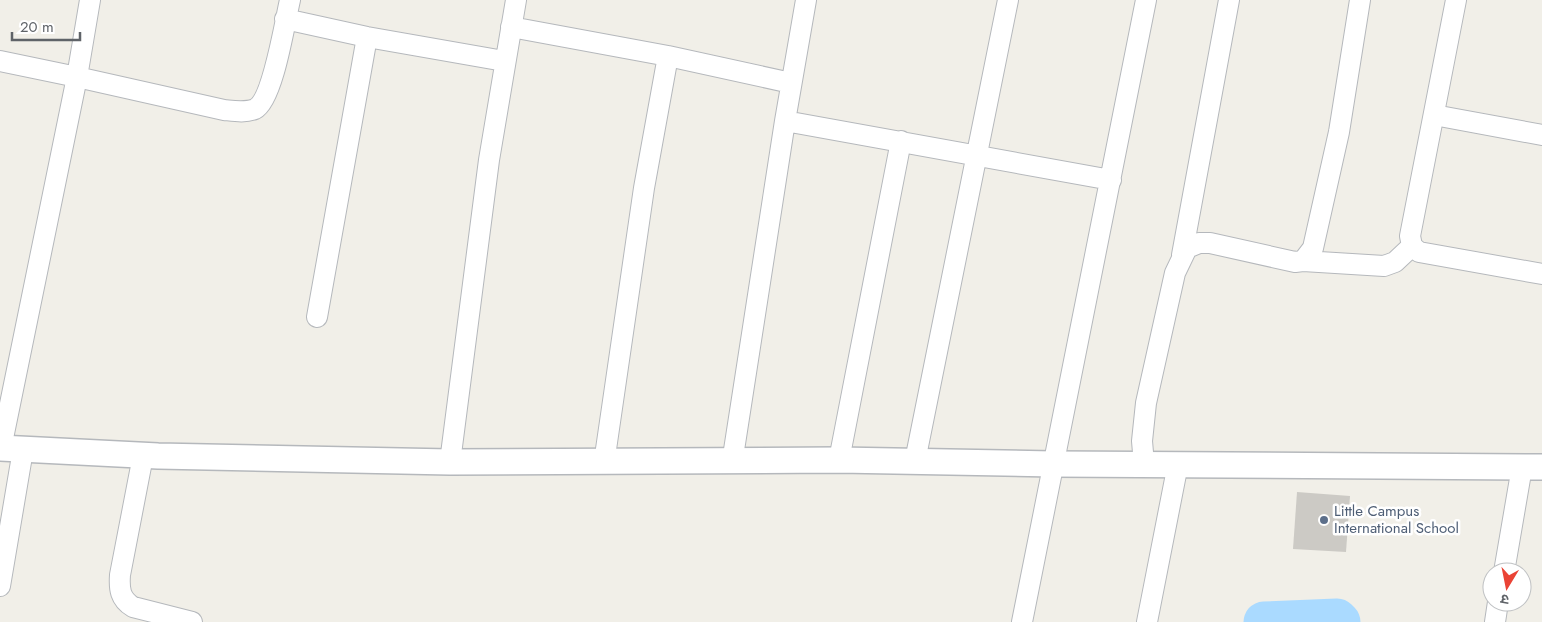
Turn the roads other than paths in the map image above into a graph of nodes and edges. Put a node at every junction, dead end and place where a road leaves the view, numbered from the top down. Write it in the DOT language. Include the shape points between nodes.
graph roads {
  1 [pos="90,0"];
  2 [pos="516,0"];
  3 [pos="806,0"];
  4 [pos="1008,0"];
  5 [pos="1146,0"];
  6 [pos="1229,0"];
  7 [pos="1360,0"];
  8 [pos="1456,0"];
  9 [pos="287,9"];
  10 [pos="511,26"];
  11 [pos="367,38"];
  12 [pos="668,56"];
  13 [pos="504,61"];
  14 [pos="0,62"];
  15 [pos="77,76"];
  16 [pos="791,83"];
  17 [pos="1434,115"];
  18 [pos="785,121"];
  19 [pos="1542,135"];
  20 [pos="901,141"];
  21 [pos="977,155"];
  22 [pos="1110,180"];
  23 [pos="1412,246"];
  24 [pos="1182,255"];
  25 [pos="1303,261"];
  26 [pos="1542,274"];
  27 [pos="317,317"];
  28 [pos="8,449"];
  29 [pos="143,456"];
  30 [pos="839,460"];
  31 [pos="450,462"];
  32 [pos="732,462"];
  33 [pos="915,462"];
  34 [pos="604,463"];
  35 [pos="1053,464"];
  36 [pos="1144,464"];
  37 [pos="1178,464"];
  38 [pos="1532,467"];
  39 [pos="1507,562"];
  40 [pos="0,586"];
  41 [pos="132,614"];
  42 [pos="192,622"];
  43 [pos="1022,622"];
  44 [pos="1147,622"];
  1 -- 15 [label="street"];
  2 -- 10 [label="street"];
  3 -- 16 [label="street"];
  4 -- 21 [label="street"];
  5 -- 22 [label="street"];
  6 -- 24 [label="street"];
  7 -- 25 [label="street" via="1339,132 1313,248"];
  8 -- 17 [label="street"];
  9 -- 11 [label="street"];
  9 -- 15 [label="street" via="273,77 264,99 256,108 242,112 224,110"];
  10 -- 12 [label="street"];
  10 -- 13 [label="street"];
  11 -- 13 [label="street"];
  11 -- 27 [label="street"];
  12 -- 16 [label="street"];
  12 -- 34 [label="street" via="644,188"];
  13 -- 31 [label="street"];
  14 -- 15 [label="street"];
  15 -- 28 [label="street"];
  16 -- 18 [label="street"];
  17 -- 19 [label="street"];
  17 -- 23 [label="street" via="1410,236"];
  18 -- 20 [label="street"];
  18 -- 32 [label="street"];
  20 -- 21 [label="street"];
  20 -- 30 [label="street"];
  21 -- 22 [label="street"];
  21 -- 33 [label="street"];
  22 -- 35 [label="street"];
  23 -- 25 [label="street" via="1395,262 1384,266"];
  23 -- 26 [label="street" via="1419,252"];
  24 -- 25 [label="street" via="1193,244 1204,243 1283,261"];
  24 -- 36 [label="street" via="1146,403 1142,441"];
  28 -- 29 [label="street"];
  28 -- 40 [label="street"];
  29 -- 31 [label="street"];
  29 -- 41 [label="street" via="119,586"];
  30 -- 32 [label="street"];
  30 -- 33 [label="street"];
  31 -- 34 [label="street"];
  32 -- 34 [label="street"];
  33 -- 35 [label="street"];
  35 -- 36 [label="street"];
  35 -- 43 [label="street"];
  36 -- 37 [label="street"];
  37 -- 38 [label="street"];
  37 -- 44 [label="street"];
  38 -- 39 [label="street"];
  41 -- 42 [label="street"];
}
